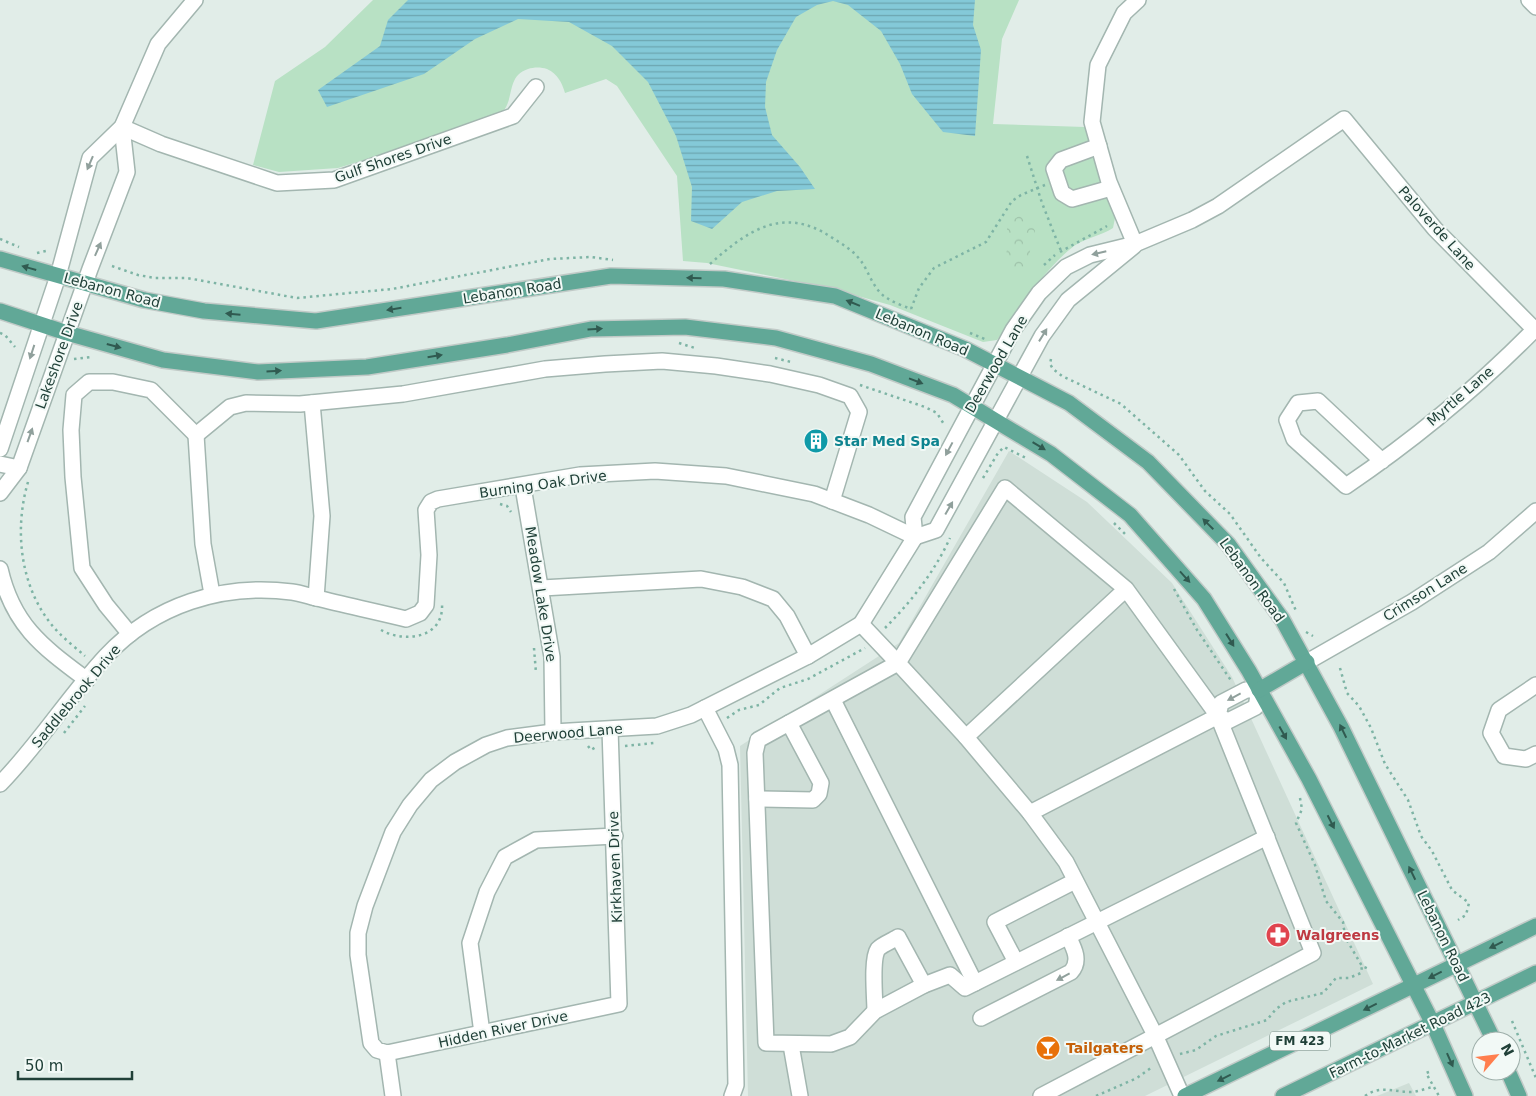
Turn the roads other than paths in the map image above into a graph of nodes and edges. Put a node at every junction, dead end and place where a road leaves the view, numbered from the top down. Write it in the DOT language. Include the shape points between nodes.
graph roads {
  1 [pos="195,0"];
  2 [pos="1138,0"];
  3 [pos="1529,0"];
  4 [pos="1536,7"];
  5 [pos="536,87"];
  6 [pos="1344,119"];
  7 [pos="122,127"];
  8 [pos="1099,146"];
  9 [pos="1111,188"];
  10 [pos="1135,244"];
  11 [pos="0,259"];
  12 [pos="58,276"];
  13 [pos="84,284"];
  14 [pos="0,312"];
  15 [pos="41,325"];
  16 [pos="1536,330"];
  17 [pos="67,334"];
  18 [pos="994,364"];
  19 [pos="1020,378"];
  20 [pos="312,402"];
  21 [pos="972,406"];
  22 [pos="997,421"];
  23 [pos="196,435"];
  24 [pos="0,449"];
  25 [pos="1382,461"];
  26 [pos="0,464"];
  27 [pos="24,472"];
  28 [pos="523,487"];
  29 [pos="0,493"];
  30 [pos="832,501"];
  31 [pos="1536,511"];
  32 [pos="915,537"];
  33 [pos="0,569"];
  34 [pos="542,588"];
  35 [pos="1126,589"];
  36 [pos="212,594"];
  37 [pos="316,598"];
  38 [pos="420,613"];
  39 [pos="861,624"];
  40 [pos="130,634"];
  41 [pos="808,656"];
  42 [pos="1307,662"];
  43 [pos="898,663"];
  44 [pos="87,680"];
  45 [pos="1536,685"];
  46 [pos="1259,690"];
  47 [pos="833,700"];
  48 [pos="705,708"];
  49 [pos="1218,716"];
  50 [pos="789,723"];
  51 [pos="610,729"];
  52 [pos="553,732"];
  53 [pos="966,737"];
  54 [pos="1536,754"];
  55 [pos="0,784"];
  56 [pos="757,799"];
  57 [pos="1030,814"];
  58 [pos="615,836"];
  59 [pos="1267,837"];
  60 [pos="1075,881"];
  61 [pos="1096,922"];
  62 [pos="1536,926"];
  63 [pos="1068,936"];
  64 [pos="1016,962"];
  65 [pos="1457,964"];
  66 [pos="1536,973"];
  67 [pos="975,983"];
  68 [pos="924,985"];
  69 [pos="1414,986"];
  70 [pos="1475,1002"];
  71 [pos="619,1004"];
  72 [pos="875,1012"];
  73 [pos="981,1018"];
  74 [pos="1433,1024"];
  75 [pos="1489,1031"];
  76 [pos="482,1033"];
  77 [pos="1155,1035"];
  78 [pos="791,1044"];
  79 [pos="387,1053"];
  80 [pos="1512,1081"];
  81 [pos="393,1096"];
  82 [pos="732,1096"];
  83 [pos="800,1096"];
  84 [pos="1041,1096"];
  85 [pos="1184,1096"];
  86 [pos="1283,1096"];
  87 [pos="1466,1096"];
  88 [pos="1519,1096"];
  1 -- 7 [label="street, Lakeshore Drive" via="158,44"];
  2 -- 8 [label="street" via="1124,13 1098,65 1092,122"];
  3 -- 4 [label="street"];
  5 -- 7 [label="street, Gulf Shores Drive" via="513,116 334,180 277,183 161,144"];
  6 -- 10 [label="street, Deerwood Lane" via="1218,206 1172,230"];
  6 -- 16 [label="street, Paloverde Lane" via="1435,229"];
  7 -- 12 [label="street, Lakeshore Drive, one-way" via="90,158"];
  13 -- 7 [label="street, Lakeshore Drive, one-way" via="127,172"];
  8 -- 9 [label="street"];
  8 -- 9 [label="street" via="1060,160 1054,169 1062,193 1072,199"];
  9 -- 10 [label="street"];
  10 -- 18 [label="street, Deerwood Lane, one-way" via="1090,255 1066,267 1039,293"];
  19 -- 10 [label="street, Deerwood Lane, one-way" via="1042,336 1068,300"];
  12 -- 11 [label="main road, Lebanon Road, one-way"];
  12 -- 13 [label="main road, Lebanon Road"];
  12 -- 15 [label="street, Lakeshore Drive"];
  13 -- 17 [label="street, Lakeshore Drive"];
  18 -- 13 [label="main road, Lebanon Road, one-way" via="836,296 724,279 611,276 316,321 204,311"];
  14 -- 15 [label="main road"];
  15 -- 17 [label="main road"];
  15 -- 24 [label="street, Lakeshore Drive, one-way"];
  16 -- 25 [label="street, Myrtle Lane" via="1460,399"];
  17 -- 21 [label="main road, one-way" via="163,360 258,372 367,367 591,329 685,327 776,338 871,364 953,395"];
  27 -- 17 [label="street, Lakeshore Drive, one-way"];
  18 -- 19 [label="main road, Lebanon Road"];
  18 -- 21 [label="street, Deerwood Lane"];
  19 -- 22 [label="street, Deerwood Lane"];
  42 -- 19 [label="main road, Lebanon Road, one-way" via="1282,619 1228,544 1148,462 1069,403"];
  20 -- 23 [label="street" via="246,403 230,407"];
  20 -- 30 [label="street" via="403,394 536,371 605,364 662,361 770,374 850,396 859,412"];
  20 -- 37 [label="street" via="322,516"];
  21 -- 22 [label="main road"];
  21 -- 32 [label="street, Deerwood Lane, one-way" via="913,517"];
  32 -- 22 [label="street, Deerwood Lane, one-way" via="936,530"];
  22 -- 46 [label="main road, one-way" via="1051,454 1130,515 1204,598"];
  23 -- 36 [label="street" via="203,544"];
  23 -- 40 [label="street" via="151,390 113,382 89,382 74,395 71,430 73,477 82,568"];
  25 -- 25 [label="street, Myrtle Lane" via="1346,486 1294,438 1287,420 1298,403 1318,401"];
  26 -- 27 [label="street"];
  27 -- 29 [label="street, Lakeshore Drive"];
  28 -- 30 [label="street, Burning Oak Drive" via="580,475 655,471 726,476 814,494"];
  28 -- 34 [label="street, Meadow Lake Drive"];
  28 -- 38 [label="street, Burning Oak Drive" via="431,502 426,510 429,555 426,604"];
  30 -- 32 [label="street, Burning Oak Drive"];
  31 -- 42 [label="street, Crimson Lane" via="1489,552 1412,602"];
  32 -- 39 [label="street, Deerwood Lane"];
  33 -- 44 [label="street" via="12,603 39,643"];
  34 -- 41 [label="street" via="700,579 742,586 773,599 787,616"];
  34 -- 52 [label="street, Meadow Lake Drive" via="552,657"];
  35 -- 43 [label="street" via="1005,488"];
  35 -- 49 [label="street"];
  35 -- 53 [label="street"];
  36 -- 37 [label="street, Saddlebrook Drive" via="260,589"];
  36 -- 40 [label="street, Saddlebrook Drive" via="172,607"];
  37 -- 38 [label="street, Saddlebrook Drive" via="406,619"];
  39 -- 41 [label="street, Deerwood Lane"];
  39 -- 43 [label="street"];
  40 -- 44 [label="street, Saddlebrook Drive" via="106,656"];
  41 -- 48 [label="street, Deerwood Lane"];
  42 -- 46 [label="main road"];
  65 -- 42 [label="main road, Lebanon Road, one-way"];
  43 -- 47 [label="street"];
  43 -- 53 [label="street"];
  44 -- 55 [label="street, Saddlebrook Drive"];
  45 -- 54 [label="street" via="1499,710 1492,733 1504,756 1526,758"];
  46 -- 49 [label="street" via="1246,690 1222,703"];
  46 -- 69 [label="main road, one-way" via="1309,779"];
  47 -- 50 [label="street"];
  47 -- 67 [label="street"];
  48 -- 51 [label="street, Deerwood Lane" via="657,726"];
  48 -- 82 [label="street" via="726,749 730,765 736,1085"];
  49 -- 57 [label="street"];
  49 -- 59 [label="street"];
  50 -- 56 [label="street" via="758,740 755,753"];
  50 -- 56 [label="street" via="821,783 819,794 813,800"];
  51 -- 52 [label="street, Deerwood Lane"];
  51 -- 58 [label="street, Kirkhaven Drive"];
  52 -- 79 [label="street, Deerwood Lane" via="507,738 455,762 431,780 393,832 365,906 358,941 371,1043 377,1050"];
  53 -- 57 [label="street"];
  56 -- 78 [label="street" via="766,1043"];
  57 -- 60 [label="street" via="1066,862"];
  58 -- 71 [label="street, Kirkhaven Drive"];
  58 -- 76 [label="street" via="536,840 505,857 487,892 470,943"];
  59 -- 61 [label="street"];
  59 -- 77 [label="street" via="1313,953"];
  60 -- 61 [label="street"];
  60 -- 64 [label="street" via="996,922"];
  61 -- 63 [label="street"];
  61 -- 77 [label="street"];
  62 -- 65 [label="main road, FM 423, one-way"];
  63 -- 64 [label="street"];
  63 -- 73 [label="street, one-way" via="1076,957 1072,972"];
  64 -- 67 [label="street"];
  65 -- 69 [label="main road, FM 423, one-way"];
  65 -- 70 [label="main road, Lebanon Road"];
  66 -- 70 [label="main road, Farm-to-Market Road 423"];
  67 -- 68 [label="street" via="965,988 950,975"];
  68 -- 72 [label="street"];
  68 -- 72 [label="street" via="898,937 877,951"];
  69 -- 74 [label="main road"];
  69 -- 85 [label="main road, FM 423, one-way"];
  70 -- 74 [label="main road, Farm-to-Market Road 423"];
  70 -- 75 [label="main road, Lebanon Road"];
  71 -- 76 [label="street, Hidden River Drive"];
  72 -- 78 [label="street" via="850,1037 832,1044"];
  74 -- 86 [label="main road, Farm-to-Market Road 423"];
  74 -- 87 [label="main road, one-way"];
  76 -- 79 [label="street, Hidden River Drive"];
  77 -- 84 [label="street"];
  77 -- 85 [label="street"];
  78 -- 83 [label="street"];
  79 -- 81 [label="street"];
  80 -- 88 [label="main road"];
}
